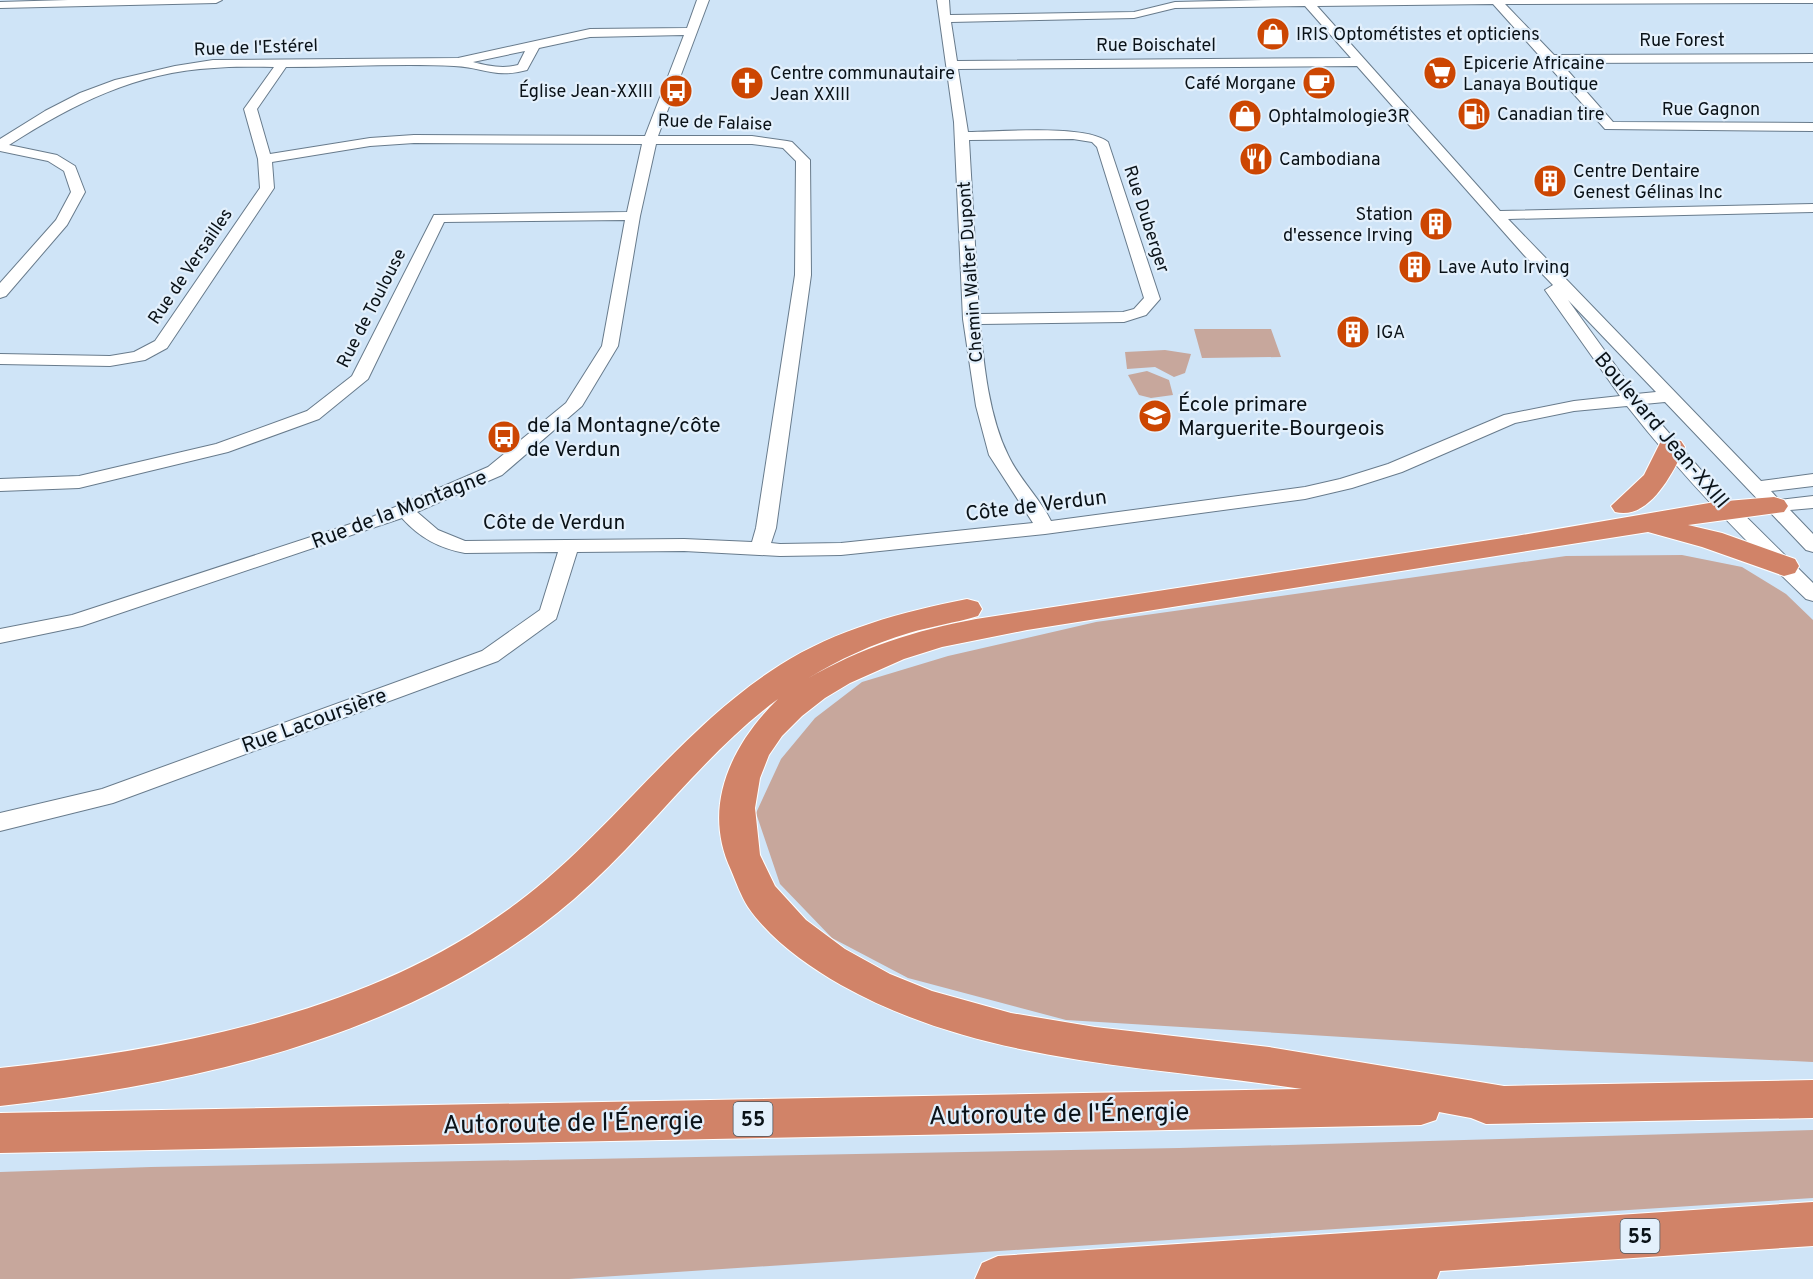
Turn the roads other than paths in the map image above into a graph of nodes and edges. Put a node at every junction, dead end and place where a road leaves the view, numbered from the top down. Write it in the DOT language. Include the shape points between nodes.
graph roads {
  1 [pos="216,0"];
  2 [pos="703,0"];
  3 [pos="943,0"];
  4 [pos="1495,0"];
  5 [pos="1813,0"];
  6 [pos="1307,1"];
  7 [pos="86,2"];
  8 [pos="1155,4"];
  9 [pos="0,5"];
  10 [pos="944,19"];
  11 [pos="691,32"];
  12 [pos="535,44"];
  13 [pos="1813,58"];
  14 [pos="1551,59"];
  15 [pos="458,62"];
  16 [pos="1359,62"];
  17 [pos="283,63"];
  18 [pos="953,65"];
  19 [pos="1810,133"];
  20 [pos="961,136"];
  21 [pos="651,140"];
  22 [pos="0,146"];
  23 [pos="265,159"];
  24 [pos="1813,208"];
  25 [pos="1497,215"];
  26 [pos="633,216"];
  27 [pos="1529,252"];
  28 [pos="0,293"];
  29 [pos="971,319"];
  30 [pos="0,359"];
  31 [pos="1668,396"];
  32 [pos="1632,400"];
  33 [pos="1671,447"];
  34 [pos="1813,480"];
  35 [pos="0,484"];
  36 [pos="1765,496"];
  37 [pos="1720,502"];
  38 [pos="1813,502"];
  39 [pos="405,510"];
  40 [pos="1635,514"];
  41 [pos="1045,528"];
  42 [pos="1813,546"];
  43 [pos="569,547"];
  44 [pos="760,549"];
  45 [pos="1784,566"];
  46 [pos="1813,594"];
  47 [pos="0,636"];
  48 [pos="0,822"];
  49 [pos="0,1087"];
  50 [pos="1813,1099"];
  51 [pos="1506,1105"];
  52 [pos="0,1133"];
  53 [pos="1813,1224"];
  54 [pos="1467,1248"];
  55 [pos="998,1279"];
  56 [pos="1373,1279"];
  1 -- 7 [label="street"];
  2 -- 11 [label="street, Rue de la Montagne"];
  3 -- 10 [label="street, Chemin Walter Dupont"];
  4 -- 5 [label="street"];
  4 -- 6 [label="street"];
  4 -- 14 [label="street"];
  6 -- 8 [label="street"];
  6 -- 16 [label="street, Boulevard Jean-XXIII"];
  7 -- 9 [label="street"];
  8 -- 10 [label="street" via="1134,15"];
  10 -- 18 [label="street, Chemin Walter Dupont"];
  11 -- 12 [label="street, Rue de l'Estérel" via="590,33"];
  11 -- 21 [label="street, Rue de la Montagne"];
  12 -- 15 [label="street, Rue de l'Estérel"];
  12 -- 15 [label="street, Rue de l'Estérel" via="523,67 511,72"];
  13 -- 14 [label="street, Rue Forest"];
  14 -- 19 [label="street, Rue Gagnon" via="1610,126 1795,127"];
  15 -- 17 [label="street, Rue de l'Estérel"];
  16 -- 18 [label="street, Rue Boischatel"];
  16 -- 25 [label="street, Boulevard Jean-XXIII"];
  17 -- 22 [label="street, Rue de l'Estérel" via="180,68 110,86 67,104"];
  17 -- 23 [label="street, Rue de Versailles" via="250,109"];
  18 -- 20 [label="street, Chemin Walter Dupont"];
  20 -- 29 [label="street, Chemin Walter Dupont"];
  20 -- 29 [label="street, Rue Duberger" via="1096,138 1103,145 1152,300 1140,312 1124,317"];
  21 -- 23 [label="street, Rue de Falaise" via="370,142"];
  21 -- 26 [label="street, Rue de la Montagne"];
  21 -- 44 [label="street, Rue de Falaise" via="752,140 787,145 803,160 803,275"];
  22 -- 28 [label="street" via="52,158 70,169 78,192 62,222"];
  23 -- 30 [label="street, Rue de Versailles" via="267,188 161,344 139,356 110,361"];
  24 -- 25 [label="street"];
  25 -- 27 [label="street, Boulevard Jean-XXIII"];
  26 -- 35 [label="street, Rue de Toulouse" via="439,218 358,379 313,415 222,448 79,482"];
  26 -- 39 [label="street, Rue de la Montagne" via="610,346 573,406 495,471"];
  27 -- 31 [label="street, Boulevard Jean-XXIII"];
  27 -- 32 [label="street, Boulevard Jean-XXIII"];
  29 -- 41 [label="street, Chemin Walter Dupont" via="976,366 995,447"];
  31 -- 32 [label="street, Côte de Verdun"];
  31 -- 36 [label="street, Boulevard Jean-XXIII"];
  32 -- 33 [label="street, Boulevard Jean-XXIII"];
  32 -- 41 [label="street, Côte de Verdun" via="1510,419 1395,468 1311,492"];
  33 -- 37 [label="street, Boulevard Jean-XXIII"];
  33 -- 40 [label="highway"];
  34 -- 36 [label="street"];
  36 -- 37 [label="highway"];
  36 -- 38 [label="street"];
  36 -- 42 [label="street, Boulevard Jean-XXIII"];
  37 -- 40 [label="highway"];
  37 -- 45 [label="street, Boulevard Jean-XXIII"];
  39 -- 43 [label="street, Côte de Verdun" via="434,538 448,544"];
  39 -- 47 [label="street, Rue de la Montagne" via="75,621"];
  40 -- 45 [label="highway"];
  40 -- 49 [label="highway" via="996,604 885,629 823,655 767,691 727,723 560,890 499,936 424,978 350,1010 258,1040 129,1069"];
  40 -- 51 [label="highway" via="1021,621 916,643 842,673 787,709 758,744 738,797 736,817 741,854 756,888 778,917 856,975 915,1001 978,1023 1047,1038 1237,1062"];
  41 -- 44 [label="street, Côte de Verdun" via="855,548"];
  43 -- 44 [label="street, Côte de Verdun" via="684,545"];
  43 -- 48 [label="street, Rue Lacoursière" via="549,614 489,656 105,797"];
  45 -- 46 [label="street, Boulevard Jean-XXIII"];
  50 -- 51 [label="highway, 55"];
  51 -- 52 [label="highway, Autoroute de l'Énergie / 55"];
  53 -- 54 [label="highway, 55"];
  54 -- 55 [label="highway, 55"];
  54 -- 56 [label="highway"];
}
